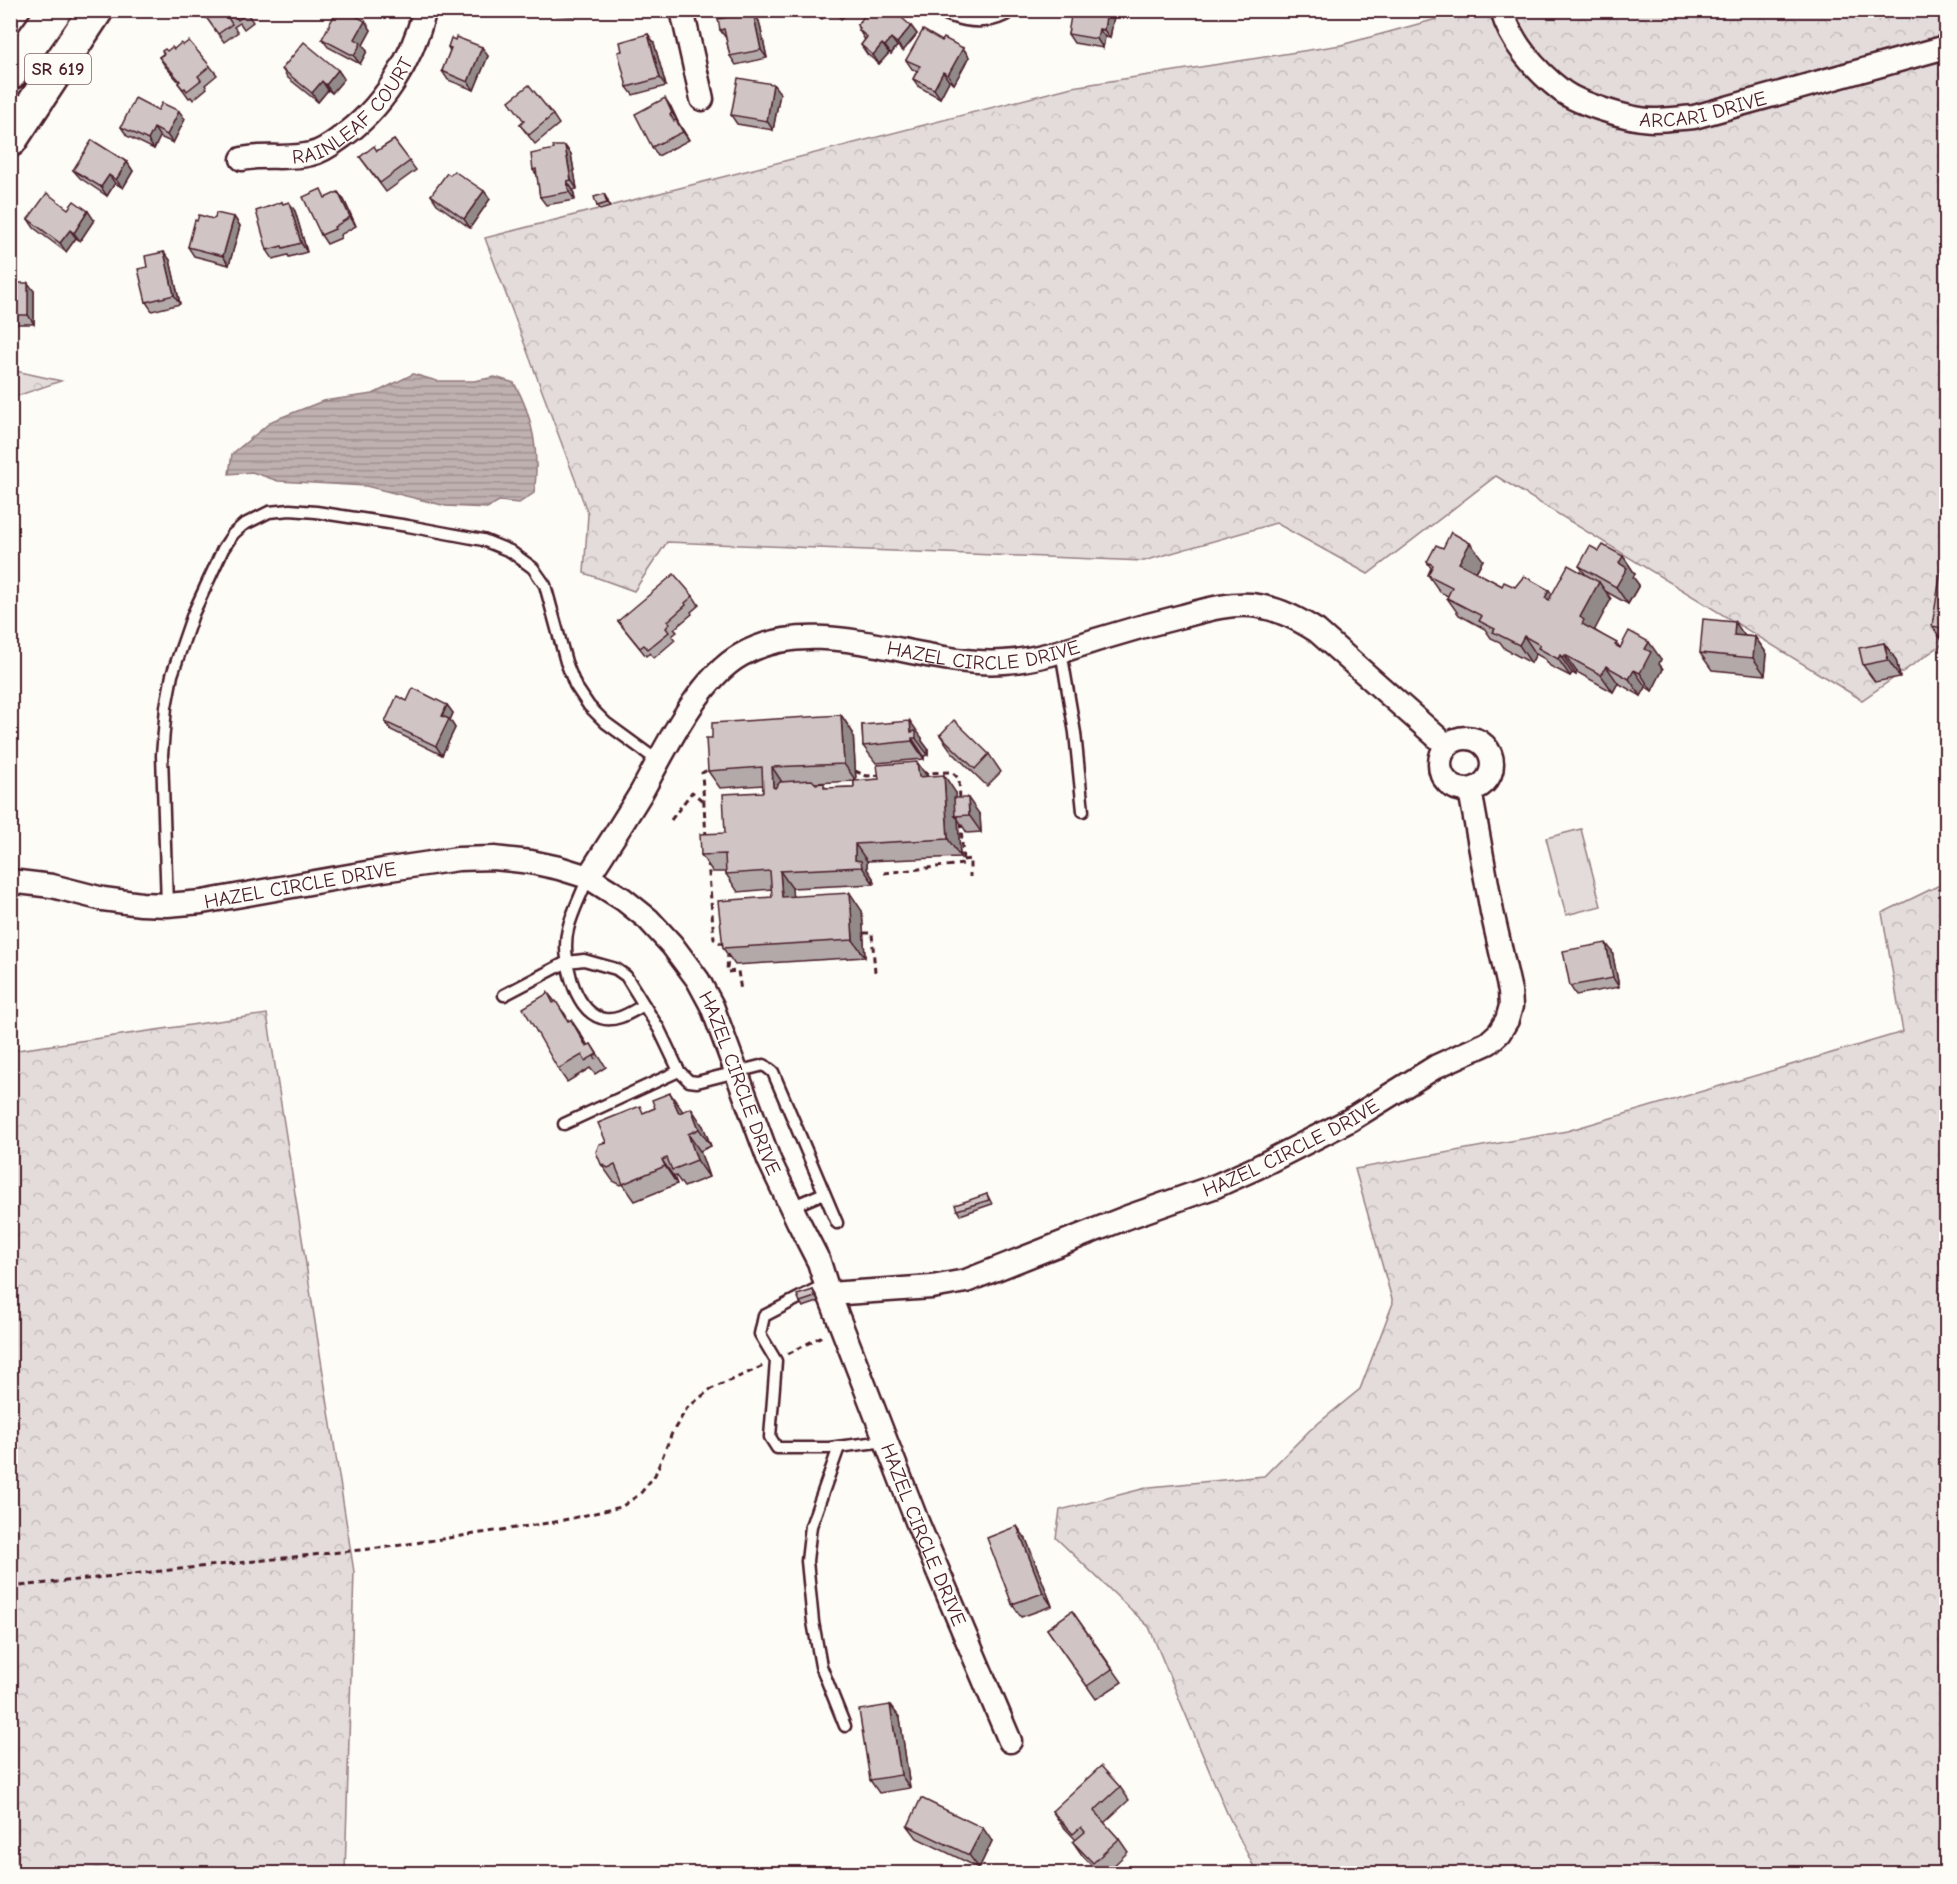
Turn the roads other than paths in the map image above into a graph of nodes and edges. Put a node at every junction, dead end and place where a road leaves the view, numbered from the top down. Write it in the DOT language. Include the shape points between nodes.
graph roads {
  1 [pos="55,10"];
  2 [pos="96,10"];
  3 [pos="425,10"];
  4 [pos="682,10"];
  5 [pos="951,10"];
  6 [pos="1002,10"];
  7 [pos="1502,10"];
  8 [pos="1947,47"];
  9 [pos="10,73"];
  10 [pos="702,99"];
  11 [pos="10,140"];
  12 [pos="242,159"];
  13 [pos="1061,651"];
  14 [pos="1447,747"];
  15 [pos="658,761"];
  16 [pos="1470,790"];
  17 [pos="1083,811"];
  18 [pos="588,878"];
  19 [pos="10,882"];
  20 [pos="167,905"];
  21 [pos="567,962"];
  22 [pos="504,995"];
  23 [pos="644,1005"];
  24 [pos="678,1071"];
  25 [pos="737,1071"];
  26 [pos="564,1124"];
  27 [pos="824,1193"];
  28 [pos="791,1207"];
  29 [pos="837,1223"];
  30 [pos="829,1294"];
  31 [pos="886,1441"];
  32 [pos="839,1447"];
  33 [pos="845,1726"];
  34 [pos="1010,1741"];
  1 -- 9 [label="main road, SR 619"];
  2 -- 11 [label="main road, SR 619"];
  3 -- 12 [label="street, RAINLEAF COURT" via="408,56 390,89 354,129 312,154"];
  4 -- 10 [label="street"];
  5 -- 6 [label="street" via="980,16"];
  7 -- 8 [label="street, ARCARI DRIVE" via="1506,24 1527,57 1563,92 1605,111 1651,120 1694,117"];
  13 -- 14 [label="street, HAZEL CIRCLE DRIVE" via="1219,606 1257,606 1280,611 1317,631"];
  13 -- 15 [label="street, HAZEL CIRCLE DRIVE" via="1003,663 822,637 769,643 742,654 711,678"];
  13 -- 17 [label="lane"];
  14 -- 16 [label="street" via="1440,761 1443,777 1454,788"];
  14 -- 16 [label="street" via="1462,738 1471,739 1486,747 1491,755 1489,778"];
  15 -- 18 [label="street, HAZEL CIRCLE DRIVE"];
  15 -- 20 [label="lane" via="589,706 566,662 545,585 510,550 483,540 408,526 316,512 269,512 243,525 223,549 193,614 172,675 162,755"];
  16 -- 30 [label="street, HAZEL CIRCLE DRIVE" via="1511,1005 1507,1020 1488,1043 1437,1065 1350,1120 1256,1168 966,1281"];
  18 -- 20 [label="street, HAZEL CIRCLE DRIVE" via="531,862 458,859"];
  18 -- 21 [label="lane" via="568,929"];
  18 -- 25 [label="street, HAZEL CIRCLE DRIVE" via="623,899 672,945 712,1005"];
  19 -- 20 [label="street, HAZEL CIRCLE DRIVE" via="52,886 104,899"];
  21 -- 22 [label="lane"];
  21 -- 23 [label="lane" via="584,960 616,969 626,976"];
  21 -- 23 [label="lane" via="573,986 593,1014 620,1018"];
  23 -- 24 [label="lane"];
  24 -- 25 [label="lane" via="689,1081 697,1082"];
  24 -- 26 [label="lane"];
  25 -- 27 [label="lane" via="764,1065 773,1072"];
  25 -- 28 [label="street, HAZEL CIRCLE DRIVE" via="769,1160"];
  27 -- 28 [label="lane"];
  27 -- 29 [label="lane"];
  28 -- 30 [label="street, HAZEL CIRCLE DRIVE" via="819,1262"];
  30 -- 31 [label="street, HAZEL CIRCLE DRIVE"];
  30 -- 32 [label="lane" via="816,1289 764,1316 760,1334 776,1361 770,1437 777,1448"];
  31 -- 32 [label="lane"];
  31 -- 34 [label="street, HAZEL CIRCLE DRIVE"];
  32 -- 33 [label="lane" via="812,1526 807,1561 821,1666"];
}
